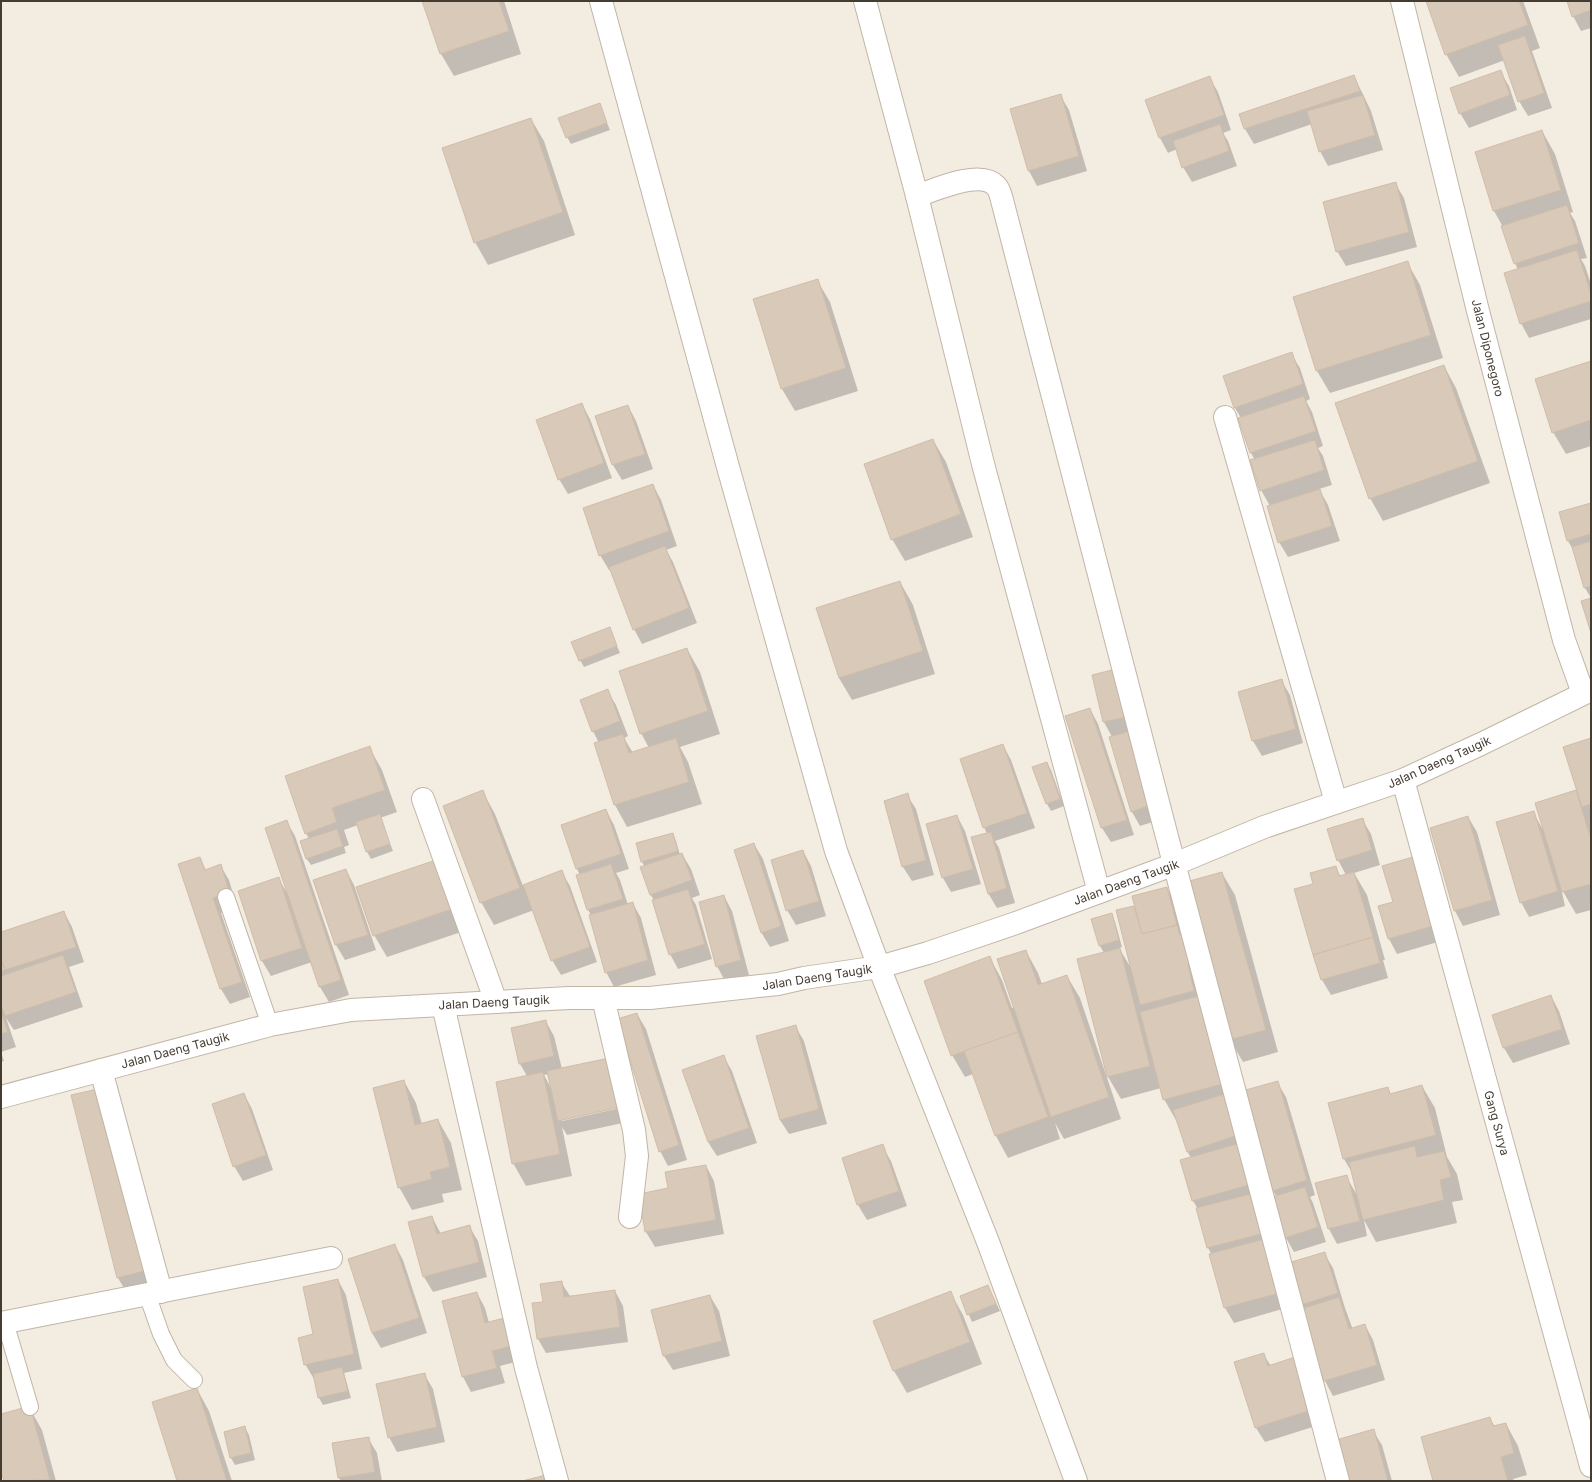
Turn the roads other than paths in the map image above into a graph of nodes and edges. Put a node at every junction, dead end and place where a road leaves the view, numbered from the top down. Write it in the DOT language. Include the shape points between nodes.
graph roads {
  1 [pos="601,1"];
  2 [pos="866,1"];
  3 [pos="1402,1"];
  4 [pos="917,196"];
  5 [pos="1225,417"];
  6 [pos="1587,691"];
  7 [pos="1402,780"];
  8 [pos="423,798"];
  9 [pos="1336,802"];
  10 [pos="1175,864"];
  11 [pos="1099,892"];
  12 [pos="226,897"];
  13 [pos="879,967"];
  14 [pos="603,998"];
  15 [pos="496,1002"];
  16 [pos="443,1005"];
  17 [pos="270,1025"];
  18 [pos="101,1070"];
  19 [pos="1,1098"];
  20 [pos="630,1217"];
  21 [pos="331,1258"];
  22 [pos="154,1293"];
  23 [pos="3,1323"];
  24 [pos="194,1380"];
  25 [pos="30,1407"];
  26 [pos="1591,1466"];
  27 [pos="557,1481"];
  28 [pos="1076,1481"];
  29 [pos="1338,1481"];
  1 -- 13 [label="street" via="836,851"];
  2 -- 4 [label="street"];
  3 -- 6 [label="street, Jalan Diponegoro" via="1480,319 1560,625"];
  4 -- 10 [label="street" via="953,184 986,179 996,186 1002,200"];
  4 -- 11 [label="street" via="983,464"];
  5 -- 9 [label="street"];
  6 -- 7 [label="street, Jalan Daeng Taugik"];
  7 -- 9 [label="street, Jalan Daeng Taugik"];
  7 -- 26 [label="street, Gang Surya"];
  8 -- 15 [label="street"];
  9 -- 10 [label="street, Jalan Daeng Taugik" via="1264,827"];
  10 -- 11 [label="street, Jalan Daeng Taugik"];
  10 -- 29 [label="street"];
  11 -- 13 [label="street, Jalan Daeng Taugik" via="1016,923"];
  12 -- 17 [label="lane"];
  13 -- 14 [label="street, Jalan Daeng Taugik" via="778,984 650,998"];
  13 -- 28 [label="street" via="988,1242"];
  14 -- 15 [label="street, Jalan Daeng Taugik"];
  14 -- 20 [label="street" via="635,1137 637,1156"];
  15 -- 16 [label="street, Jalan Daeng Taugik"];
  16 -- 17 [label="street, Jalan Daeng Taugik" via="351,1010"];
  16 -- 27 [label="street" via="526,1368"];
  17 -- 18 [label="street, Jalan Daeng Taugik"];
  18 -- 19 [label="street, Jalan Daeng Taugik"];
  18 -- 22 [label="street"];
  21 -- 22 [label="street"];
  22 -- 23 [label="street"];
  22 -- 24 [label="lane" via="160,1334 174,1360"];
  23 -- 25 [label="lane"];
}
